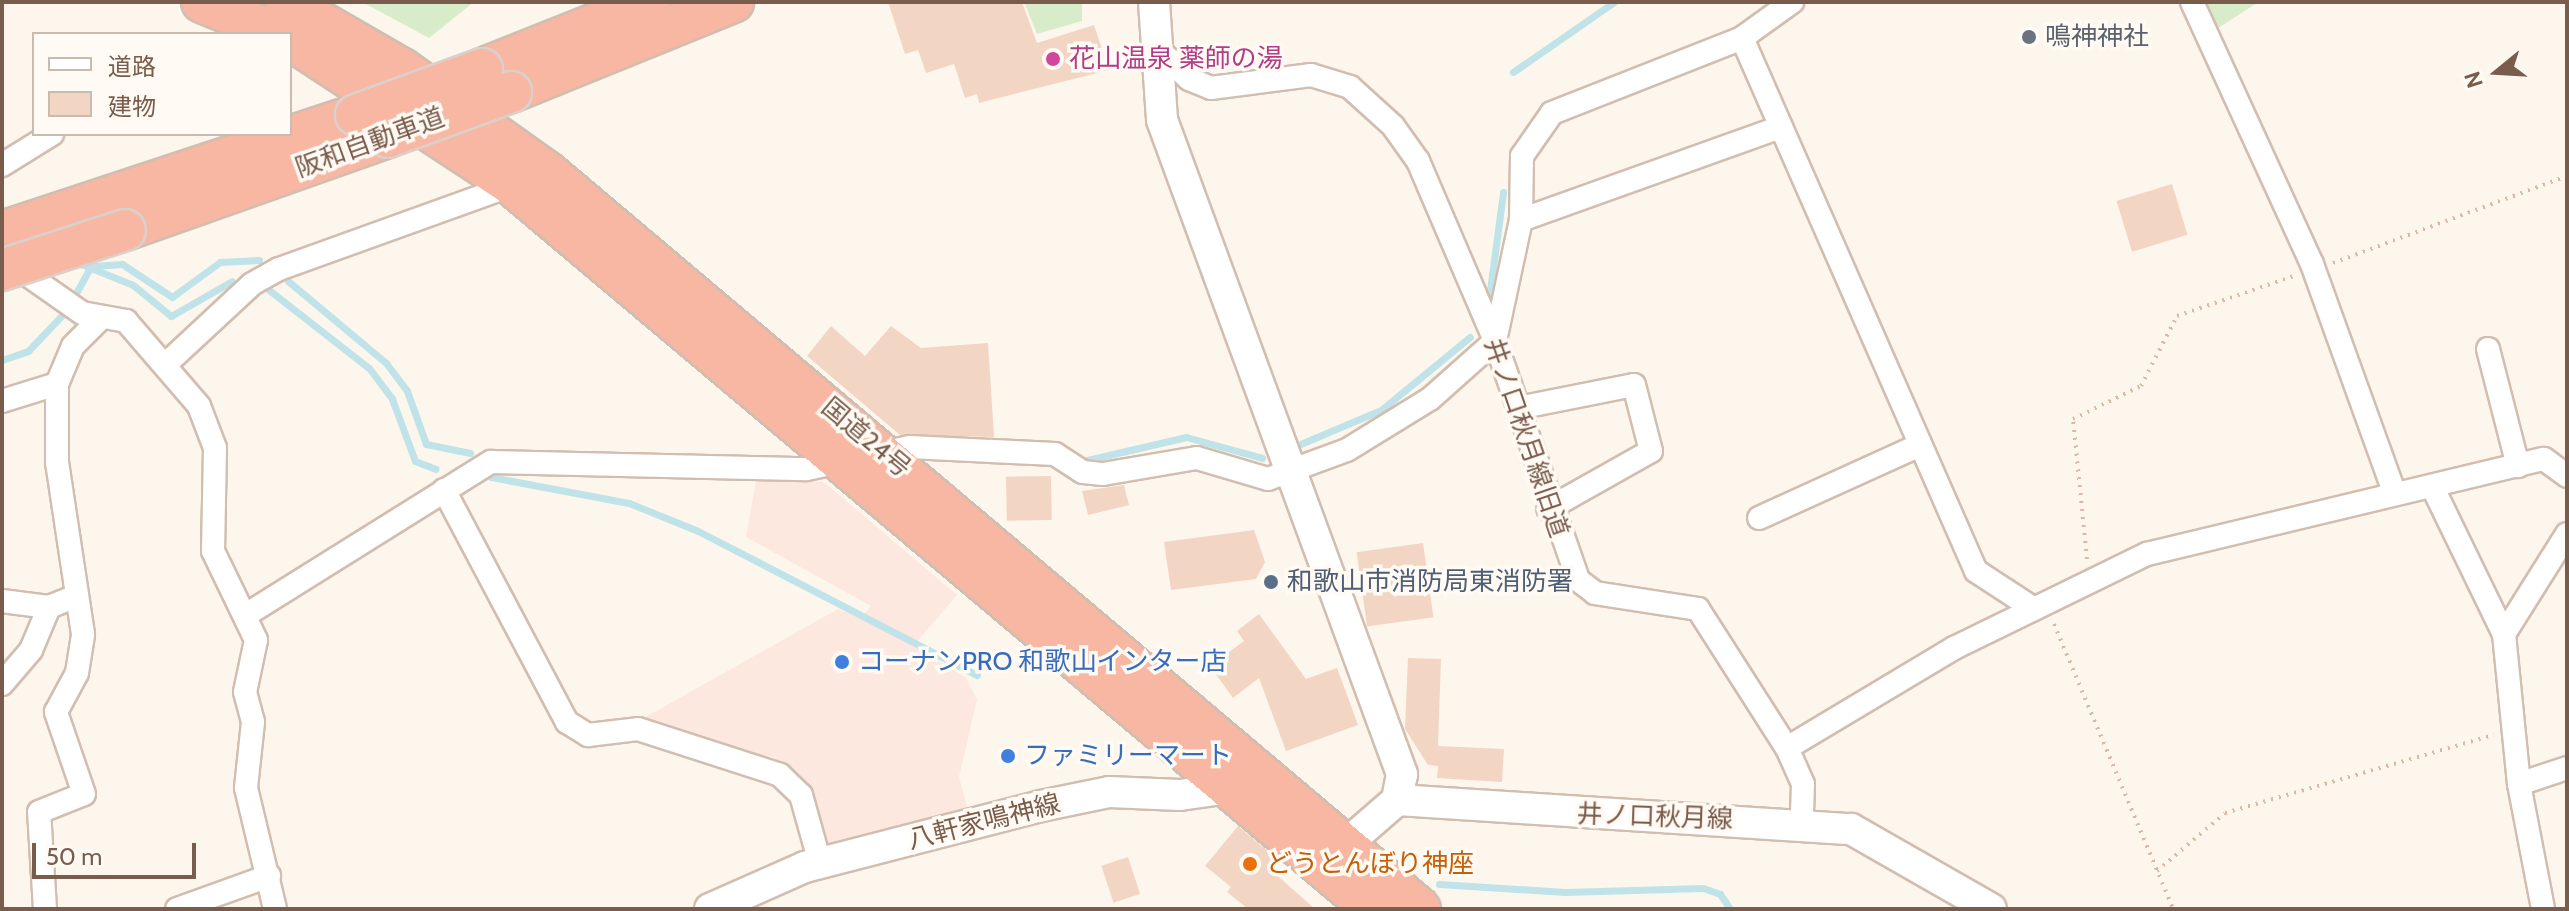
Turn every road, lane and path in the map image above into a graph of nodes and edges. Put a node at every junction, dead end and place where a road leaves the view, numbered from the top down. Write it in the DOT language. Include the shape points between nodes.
graph roads {
  1 [pos="202,2"];
  2 [pos="650,2"];
  3 [pos="733,2"];
  4 [pos="1154,2"];
  5 [pos="1792,2"];
  6 [pos="2192,2"];
  7 [pos="288,23"];
  8 [pos="1742,38"];
  9 [pos="1152,43"];
  10 [pos="497,80"];
  11 [pos="1781,127"];
  12 [pos="49,136"];
  13 [pos="2,165"];
  14 [pos="2567,176"];
  15 [pos="530,179"];
  16 [pos="113,216"];
  17 [pos="1521,220"];
  18 [pos="2,232"];
  19 [pos="2,256"];
  20 [pos="2314,269"];
  21 [pos="2,270"];
  22 [pos="91,316"];
  23 [pos="1495,341"];
  24 [pos="2488,349"];
  25 [pos="166,364"];
  26 [pos="57,384"];
  27 [pos="2,401"];
  28 [pos="1518,408"];
  29 [pos="1920,445"];
  30 [pos="887,455"];
  31 [pos="847,463"];
  32 [pos="2518,466"];
  33 [pos="1288,472"];
  34 [pos="2567,476"];
  35 [pos="2433,488"];
  36 [pos="444,490"];
  37 [pos="2394,492"];
  38 [pos="1548,509"];
  39 [pos="1759,518"];
  40 [pos="2567,534"];
  41 [pos="2089,582"];
  42 [pos="74,597"];
  43 [pos="2,601"];
  44 [pos="49,607"];
  45 [pos="2034,609"];
  46 [pos="249,613"];
  47 [pos="2504,634"];
  48 [pos="2,684"];
  49 [pos="2511,730"];
  50 [pos="1787,748"];
  51 [pos="2567,768"];
  52 [pos="1249,781"];
  53 [pos="2519,784"];
  54 [pos="1397,800"];
  55 [pos="1802,822"];
  56 [pos="1335,854"];
  57 [pos="820,863"];
  58 [pos="2157,871"];
  59 [pos="269,876"];
  60 [pos="715,908"];
  61 [pos="45,909"];
  62 [pos="177,909"];
  63 [pos="275,909"];
  64 [pos="1373,909"];
  65 [pos="1420,909"];
  66 [pos="1991,909"];
  67 [pos="2173,909"];
  68 [pos="2543,909"];
  1 -- 7 [label="highway, 国道24号"];
  2 -- 10 [label="highway, 阪和自動車道"];
  3 -- 10 [label="highway, 阪和自動車道"];
  4 -- 9 [label="main road"];
  5 -- 8 [label="street"];
  6 -- 20 [label="street"];
  7 -- 15 [label="highway, 国道24号" via="402,69"];
  8 -- 11 [label="street"];
  8 -- 17 [label="street" via="1552,113 1522,156"];
  9 -- 23 [label="street, 井ノ口秋月線旧道" via="1189,79 1211,88 1311,75 1368,100 1418,161"];
  9 -- 33 [label="main road" via="1162,120"];
  10 -- 16 [label="highway, 阪和自動車道, bridge"];
  11 -- 17 [label="street"];
  11 -- 29 [label="street"];
  12 -- 13 [label="street"];
  14 -- 20 [label="path"];
  15 -- 25 [label="street" via="279,269 252,284"];
  15 -- 30 [label="highway, 国道24号"];
  15 -- 31 [label="highway, 国道24号"];
  16 -- 18 [label="highway, 阪和自動車道"];
  16 -- 21 [label="highway, 阪和自動車道, bridge"];
  17 -- 23 [label="street"];
  19 -- 22 [label="street" via="47,293"];
  20 -- 37 [label="street"];
  20 -- 41 [label="path" via="2177,316 2141,386 2073,419"];
  22 -- 25 [label="street" via="126,321"];
  22 -- 26 [label="street"];
  23 -- 28 [label="street, 井ノ口秋月線旧道"];
  23 -- 33 [label="street" via="1391,425"];
  24 -- 32 [label="street"];
  25 -- 46 [label="street" via="199,406 215,448 213,551"];
  26 -- 27 [label="street"];
  26 -- 42 [label="street" via="57,463"];
  28 -- 38 [label="street, 井ノ口秋月線旧道"];
  28 -- 38 [label="street" via="1634,385 1651,451"];
  29 -- 39 [label="street"];
  29 -- 45 [label="street" via="1976,571"];
  30 -- 31 [label="street"];
  30 -- 33 [label="street" via="910,447 1055,454 1083,472 1103,474 1197,458 1252,476"];
  30 -- 52 [label="highway, 国道24号"];
  31 -- 36 [label="street" via="807,469 491,462"];
  31 -- 52 [label="highway, 国道24号"];
  32 -- 34 [label="street" via="2544,459"];
  32 -- 35 [label="street"];
  33 -- 54 [label="main road" via="1402,774"];
  35 -- 37 [label="street"];
  35 -- 47 [label="street"];
  36 -- 46 [label="street"];
  36 -- 57 [label="street" via="567,722 588,735 638,729 780,775 801,795"];
  37 -- 41 [label="street" via="2147,554"];
  38 -- 50 [label="street, 井ノ口秋月線旧道" via="1578,580 1595,593 1698,609"];
  40 -- 47 [label="street"];
  41 -- 45 [label="street"];
  42 -- 44 [label="street"];
  42 -- 61 [label="street" via="83,634 77,673 56,712 84,794 39,812"];
  43 -- 44 [label="street"];
  44 -- 48 [label="street" via="31,650"];
  45 -- 50 [label="street"];
  45 -- 58 [label="path" via="2051,617"];
  46 -- 59 [label="street" via="256,640 245,692 253,722 246,788"];
  47 -- 49 [label="street"];
  49 -- 53 [label="street"];
  49 -- 58 [label="path" via="2225,813"];
  50 -- 55 [label="street, 井ノ口秋月線旧道" via="1803,784"];
  51 -- 53 [label="street"];
  52 -- 56 [label="highway, 国道24号"];
  52 -- 57 [label="main road, 八軒家鳴神線" via="1109,792"];
  53 -- 68 [label="street"];
  54 -- 55 [label="main road, 井ノ口秋月線"];
  54 -- 56 [label="main road"];
  55 -- 66 [label="main road, 井ノ口秋月線" via="1851,829"];
  56 -- 64 [label="highway, 国道24号"];
  56 -- 65 [label="highway, 国道24号"];
  57 -- 60 [label="main road, 八軒家鳴神線"];
  58 -- 67 [label="path"];
  59 -- 62 [label="street"];
  59 -- 63 [label="street"];
}
